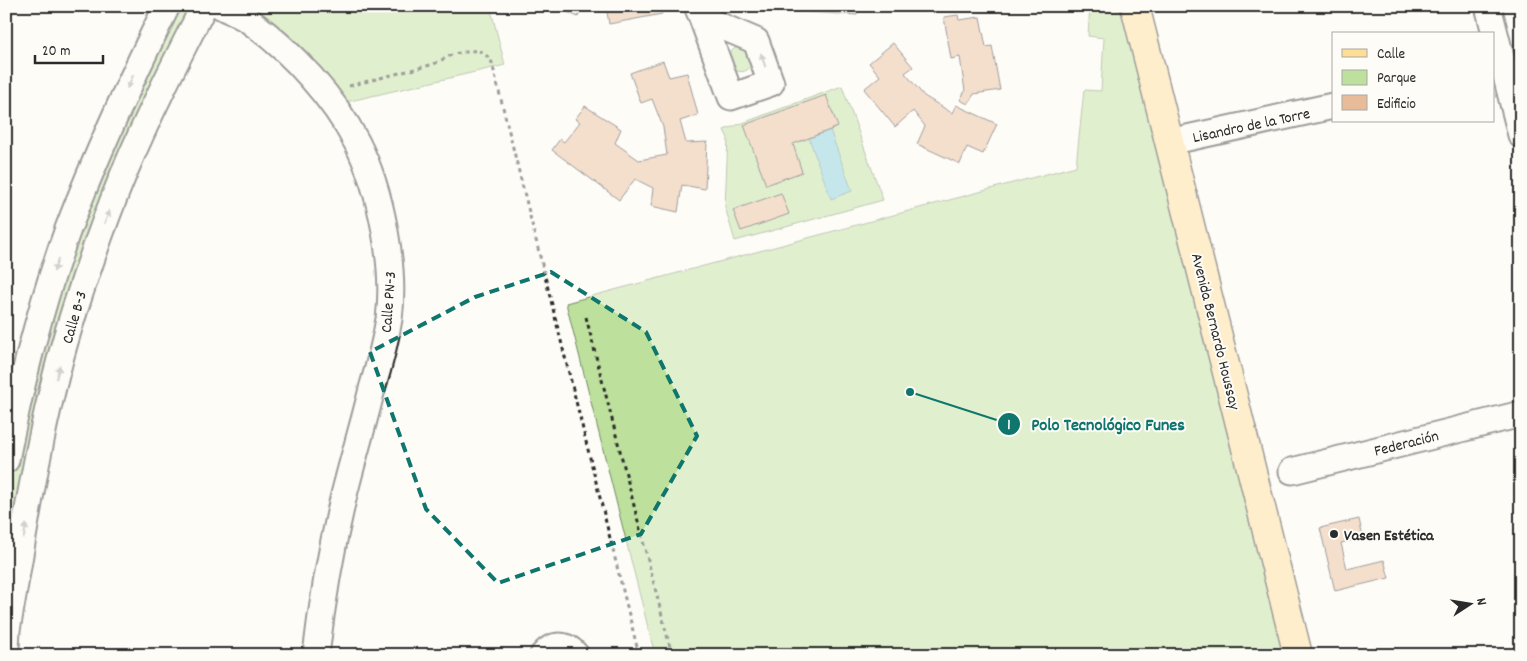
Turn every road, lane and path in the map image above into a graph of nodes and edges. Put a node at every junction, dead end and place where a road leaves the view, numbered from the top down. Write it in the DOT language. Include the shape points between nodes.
graph roads {
  1 [pos="1135,6"];
  2 [pos="1488,6"];
  3 [pos="220,7"];
  4 [pos="165,8"];
  5 [pos="1506,68"];
  6 [pos="322,92"];
  7 [pos="1332,106"];
  8 [pos="1521,135"];
  9 [pos="1170,142"];
  10 [pos="44,303"];
  11 [pos="73,314"];
  12 [pos="586,317"];
  13 [pos="1521,414"];
  14 [pos="6,460"];
  15 [pos="1292,471"];
  16 [pos="6,648"];
  17 [pos="316,655"];
  18 [pos="543,655"];
  19 [pos="576,655"];
  20 [pos="639,655"];
  21 [pos="672,655"];
  22 [pos="1298,655"];
  1 -- 9 [label="main road, Avenida Bernardo Houssay"];
  2 -- 5 [label="street"];
  3 -- 6 [label="street, Calle PN-3" via="250,21 304,69"];
  11 -- 3 [label="street, Calle B-3, one-way" via="96,244 156,102"];
  4 -- 10 [label="street, Calle B-3, one-way" via="96,158"];
  5 -- 8 [label="street"];
  6 -- 17 [label="street, Calle PN-3" via="357,143 369,171 387,239 391,278 389,318 343,500"];
  6 -- 20 [label="path" via="434,64 453,54 478,50 491,60"];
  7 -- 9 [label="street, Lisandro de la Torre"];
  9 -- 22 [label="main road, Avenida Bernardo Houssay"];
  10 -- 11 [label="street"];
  10 -- 14 [label="street, Calle B-3"];
  16 -- 11 [label="street, Calle B-3, one-way" via="44,424"];
  12 -- 21 [label="path"];
  13 -- 15 [label="street, Federación"];
  18 -- 19 [label="street" via="548,649 562,646"];
}
